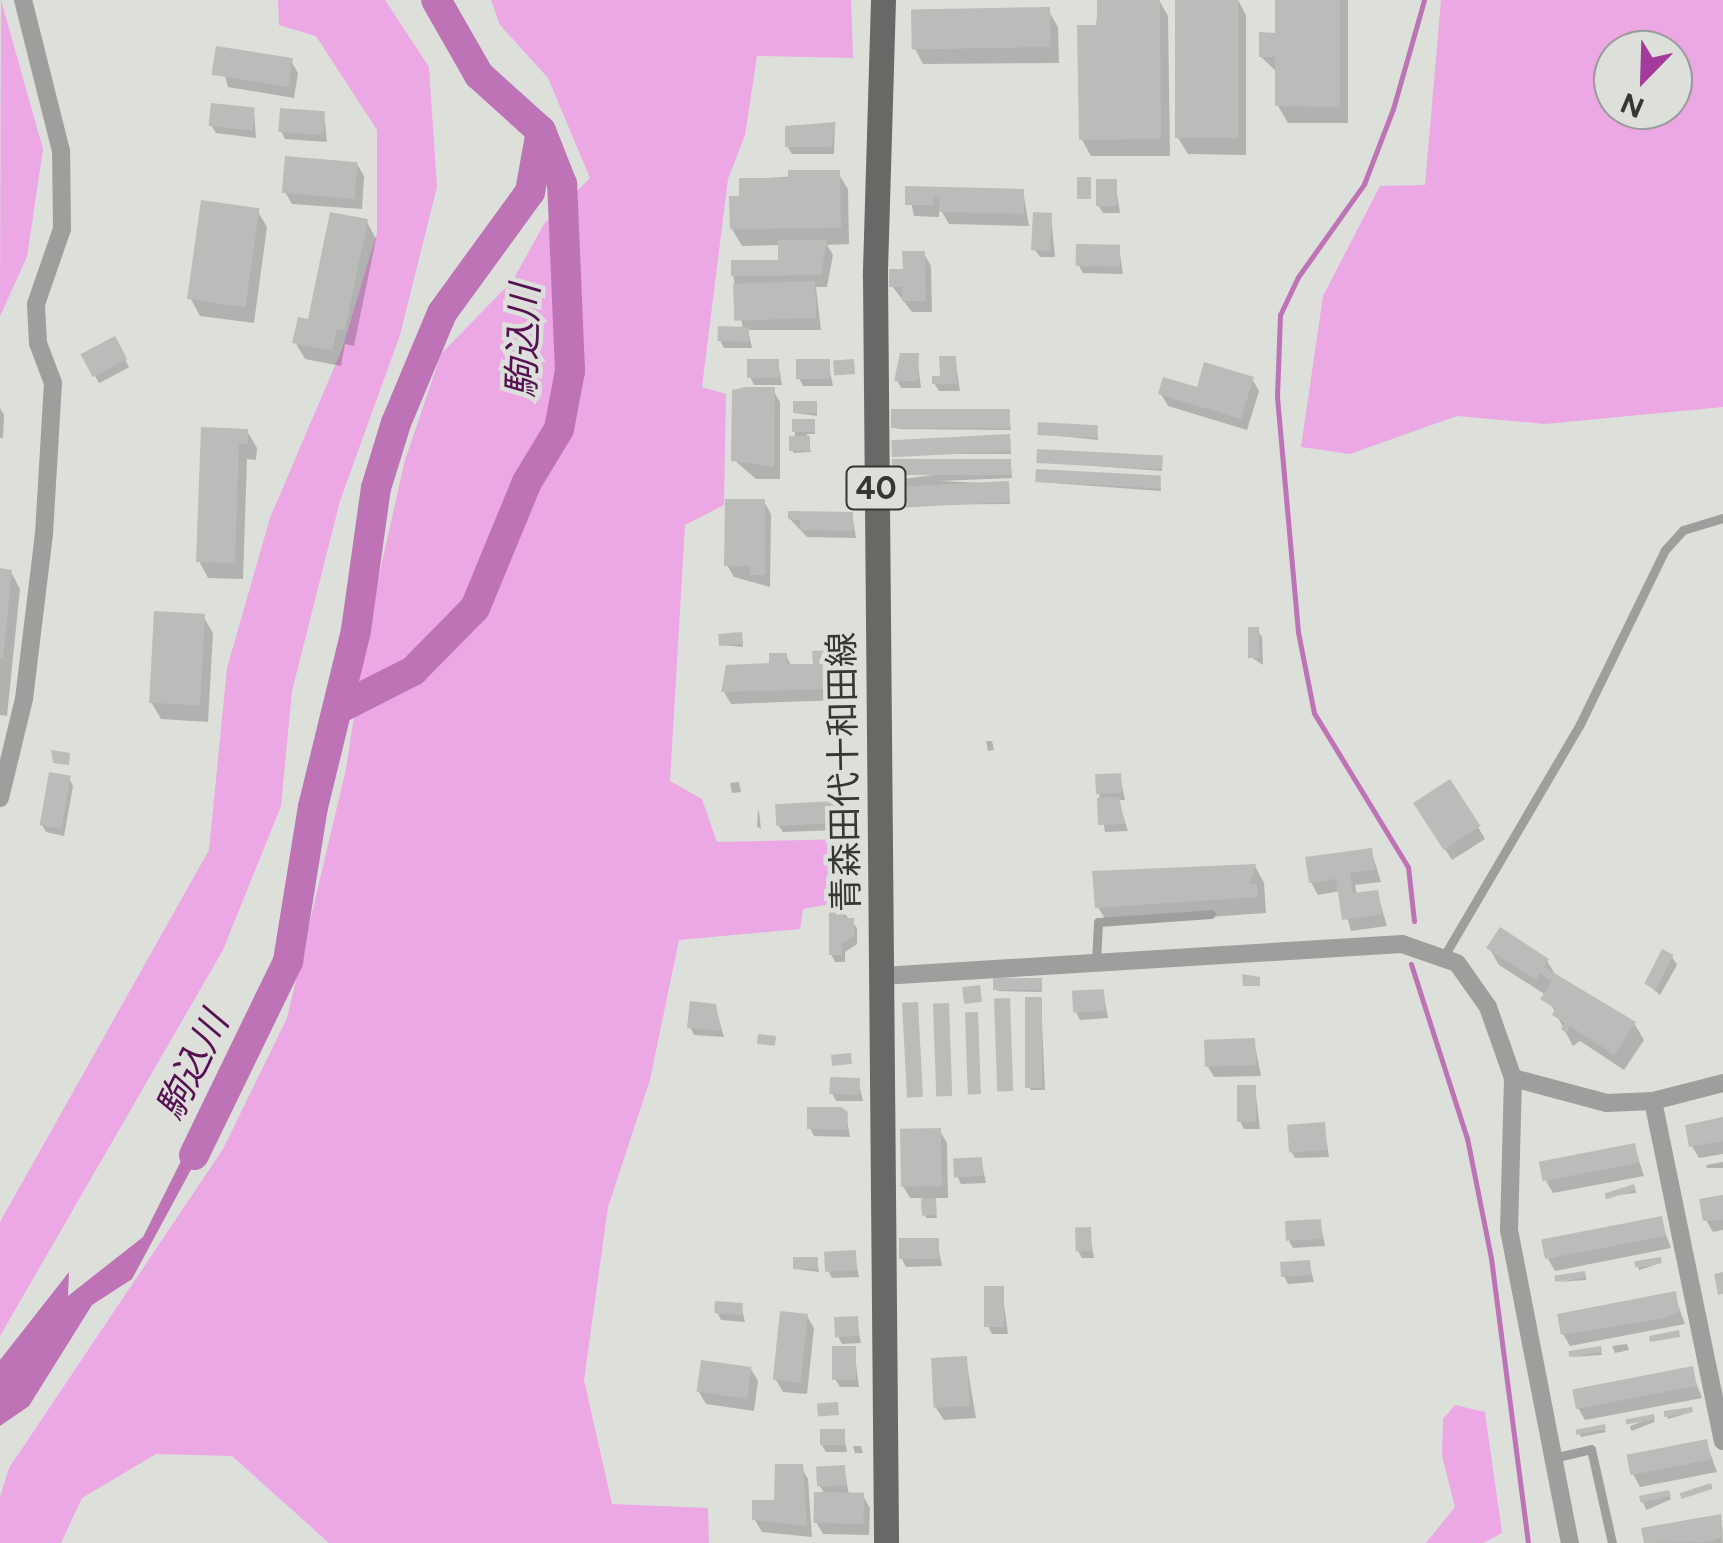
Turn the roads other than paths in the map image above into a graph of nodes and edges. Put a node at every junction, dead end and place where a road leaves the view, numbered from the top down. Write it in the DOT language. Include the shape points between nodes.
graph roads {
  1 [pos="23,0"];
  2 [pos="883,0"];
  3 [pos="1723,518"];
  4 [pos="0,798"];
  5 [pos="1212,914"];
  6 [pos="1444,956"];
  7 [pos="1096,961"];
  8 [pos="882,976"];
  9 [pos="1513,1078"];
  10 [pos="1723,1083"];
  11 [pos="1653,1101"];
  12 [pos="1723,1441"];
  13 [pos="1553,1458"];
  14 [pos="886,1543"];
  15 [pos="1570,1543"];
  16 [pos="1612,1543"];
  1 -- 4 [label="street" via="60,151 62,229 36,304 38,342 53,383 44,534 24,699"];
  2 -- 8 [label="main road, 青森田代十和田線 / 40" via="875,276"];
  3 -- 6 [label="lane" via="1683,530 1665,550 1580,724"];
  5 -- 7 [label="lane" via="1098,922"];
  6 -- 7 [label="street" via="1402,944"];
  6 -- 9 [label="street" via="1470,976 1488,1007"];
  7 -- 8 [label="street"];
  8 -- 14 [label="main road, 青森田代十和田線 / 40"];
  9 -- 11 [label="street" via="1607,1104"];
  9 -- 13 [label="street" via="1509,1230"];
  10 -- 11 [label="street"];
  11 -- 12 [label="street"];
  13 -- 15 [label="street"];
  13 -- 16 [label="lane" via="1591,1449"];
}
